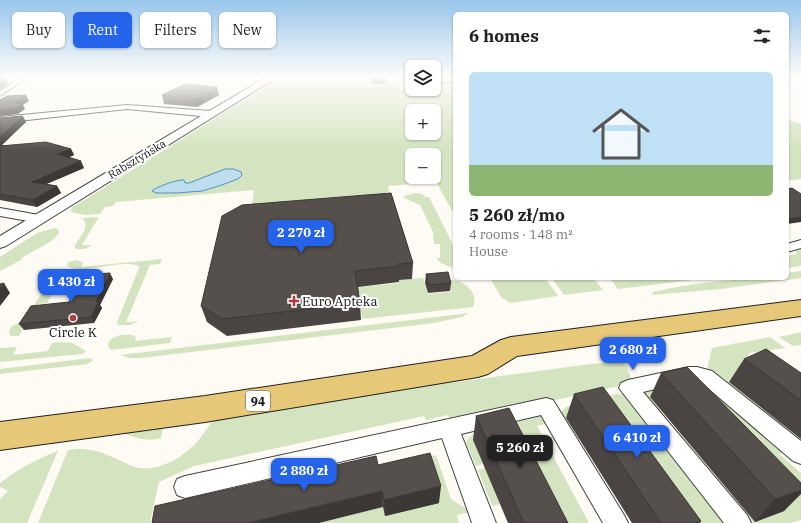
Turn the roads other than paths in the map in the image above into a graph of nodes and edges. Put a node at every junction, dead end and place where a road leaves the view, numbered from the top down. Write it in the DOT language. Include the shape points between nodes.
graph roads {
  1 [pos="234,100"];
  2 [pos="211,114"];
  3 [pos="0,120"];
  4 [pos="0,212"];
  5 [pos="39,218"];
  6 [pos="0,243"];
  7 [pos="801,244"];
  8 [pos="789,247"];
  9 [pos="801,308"];
  10 [pos="448,428"];
  11 [pos="0,436"];
  12 [pos="801,454"];
  13 [pos="185,487"];
  14 [pos="484,523"];
  15 [pos="616,523"];
  16 [pos="739,523"];
  1 -- 2 [label="street, Rabsztyńska"];
  2 -- 3 [label="street" via="127,107"];
  2 -- 5 [label="street, Rabsztyńska"];
  4 -- 5 [label="street"];
  5 -- 6 [label="street, Rabsztyńska"];
  7 -- 8 [label="street"];
  9 -- 11 [label="main road, 94" via="511,347 478,366 205,409"];
  10 -- 13 [label="street"];
  10 -- 14 [label="street"];
  10 -- 15 [label="street" via="546,406"];
  12 -- 16 [label="street" via="706,376 689,374 628,388"];
}
